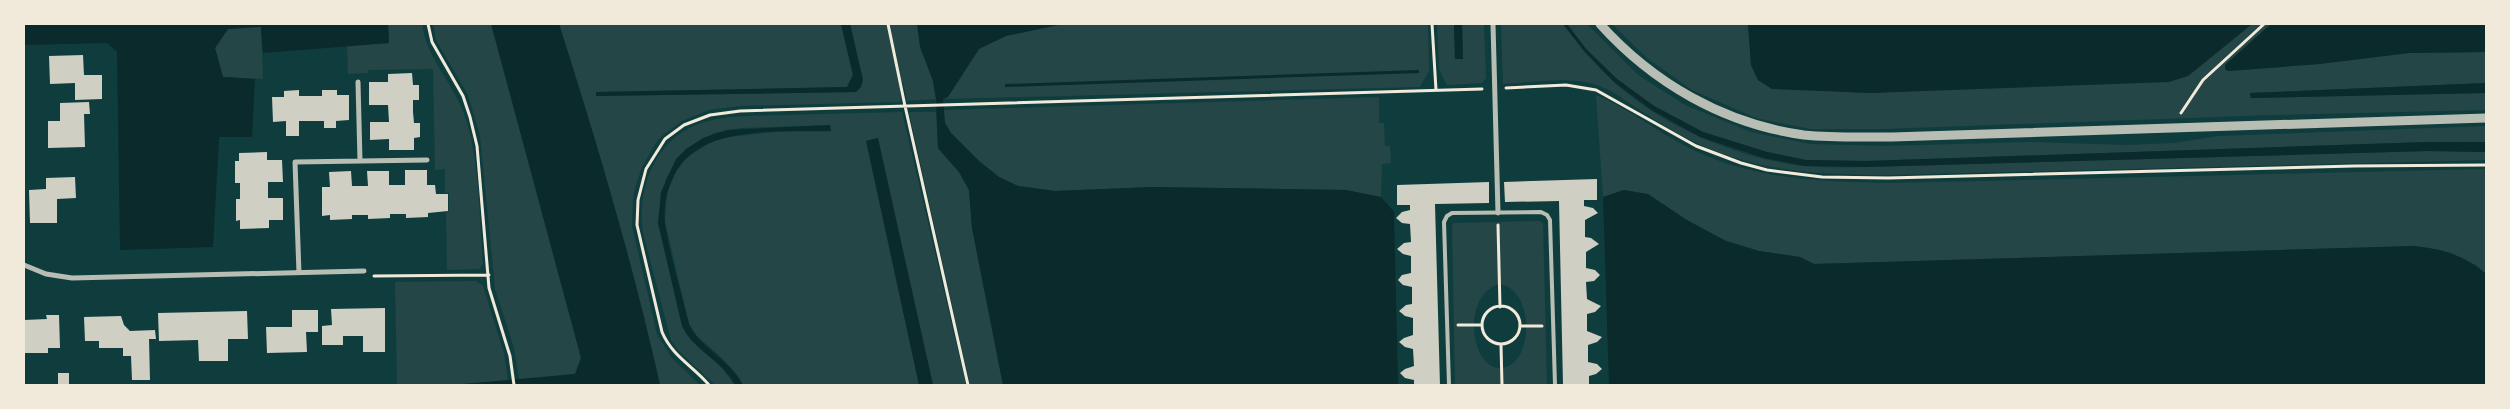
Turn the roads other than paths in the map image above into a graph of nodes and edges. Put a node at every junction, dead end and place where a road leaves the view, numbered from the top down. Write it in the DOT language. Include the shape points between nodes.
graph roads {
  1 [pos="1493,24"];
  2 [pos="1600,24"];
  3 [pos="358,82"];
  4 [pos="2486,118"];
  5 [pos="427,160"];
  6 [pos="360,161"];
  7 [pos="1498,213"];
  8 [pos="24,265"];
  9 [pos="364,271"];
  10 [pos="298,273"];
  11 [pos="1449,385"];
  12 [pos="1555,385"];
  1 -- 7 [label="street"];
  2 -- 4 [label="street" via="1615,41 1668,84 1712,109 1758,125 1804,134 1892,138"];
  3 -- 6 [label="street"];
  5 -- 6 [label="street"];
  6 -- 10 [label="street" via="295,162"];
  7 -- 11 [label="lane" via="1452,213 1444,222"];
  7 -- 12 [label="lane" via="1541,212 1550,220"];
  8 -- 10 [label="street" via="46,274 72,278"];
  9 -- 10 [label="street"];
}
